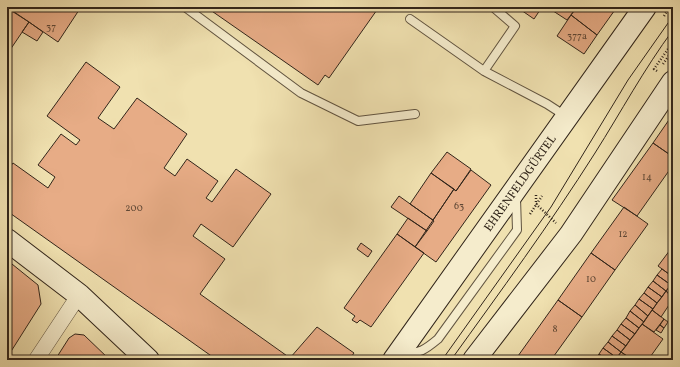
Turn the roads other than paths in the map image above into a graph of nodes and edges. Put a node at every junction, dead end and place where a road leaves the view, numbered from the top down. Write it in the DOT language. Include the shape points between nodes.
graph roads {
  1 [pos="185,7"];
  2 [pos="494,7"];
  3 [pos="645,7"];
  4 [pos="410,20"];
  5 [pos="484,71"];
  6 [pos="667,75"];
  7 [pos="570,113"];
  8 [pos="415,114"];
  9 [pos="7,240"];
  10 [pos="79,295"];
  11 [pos="402,357"];
  12 [pos="36,360"];
  13 [pos="148,360"];
  14 [pos="474,360"];
  1 -- 8 [label="lane" via="301,93 358,121"];
  2 -- 5 [label="lane" via="515,26"];
  3 -- 7 [label="main road, EHRENFELDGÜRTEL"];
  4 -- 5 [label="lane"];
  5 -- 7 [label="lane"];
  6 -- 14 [label="main road" via="571,234"];
  7 -- 11 [label="main road, EHRENFELDGÜRTEL"];
  9 -- 10 [label="main road"];
  10 -- 12 [label="street"];
  10 -- 13 [label="main road"];
}
